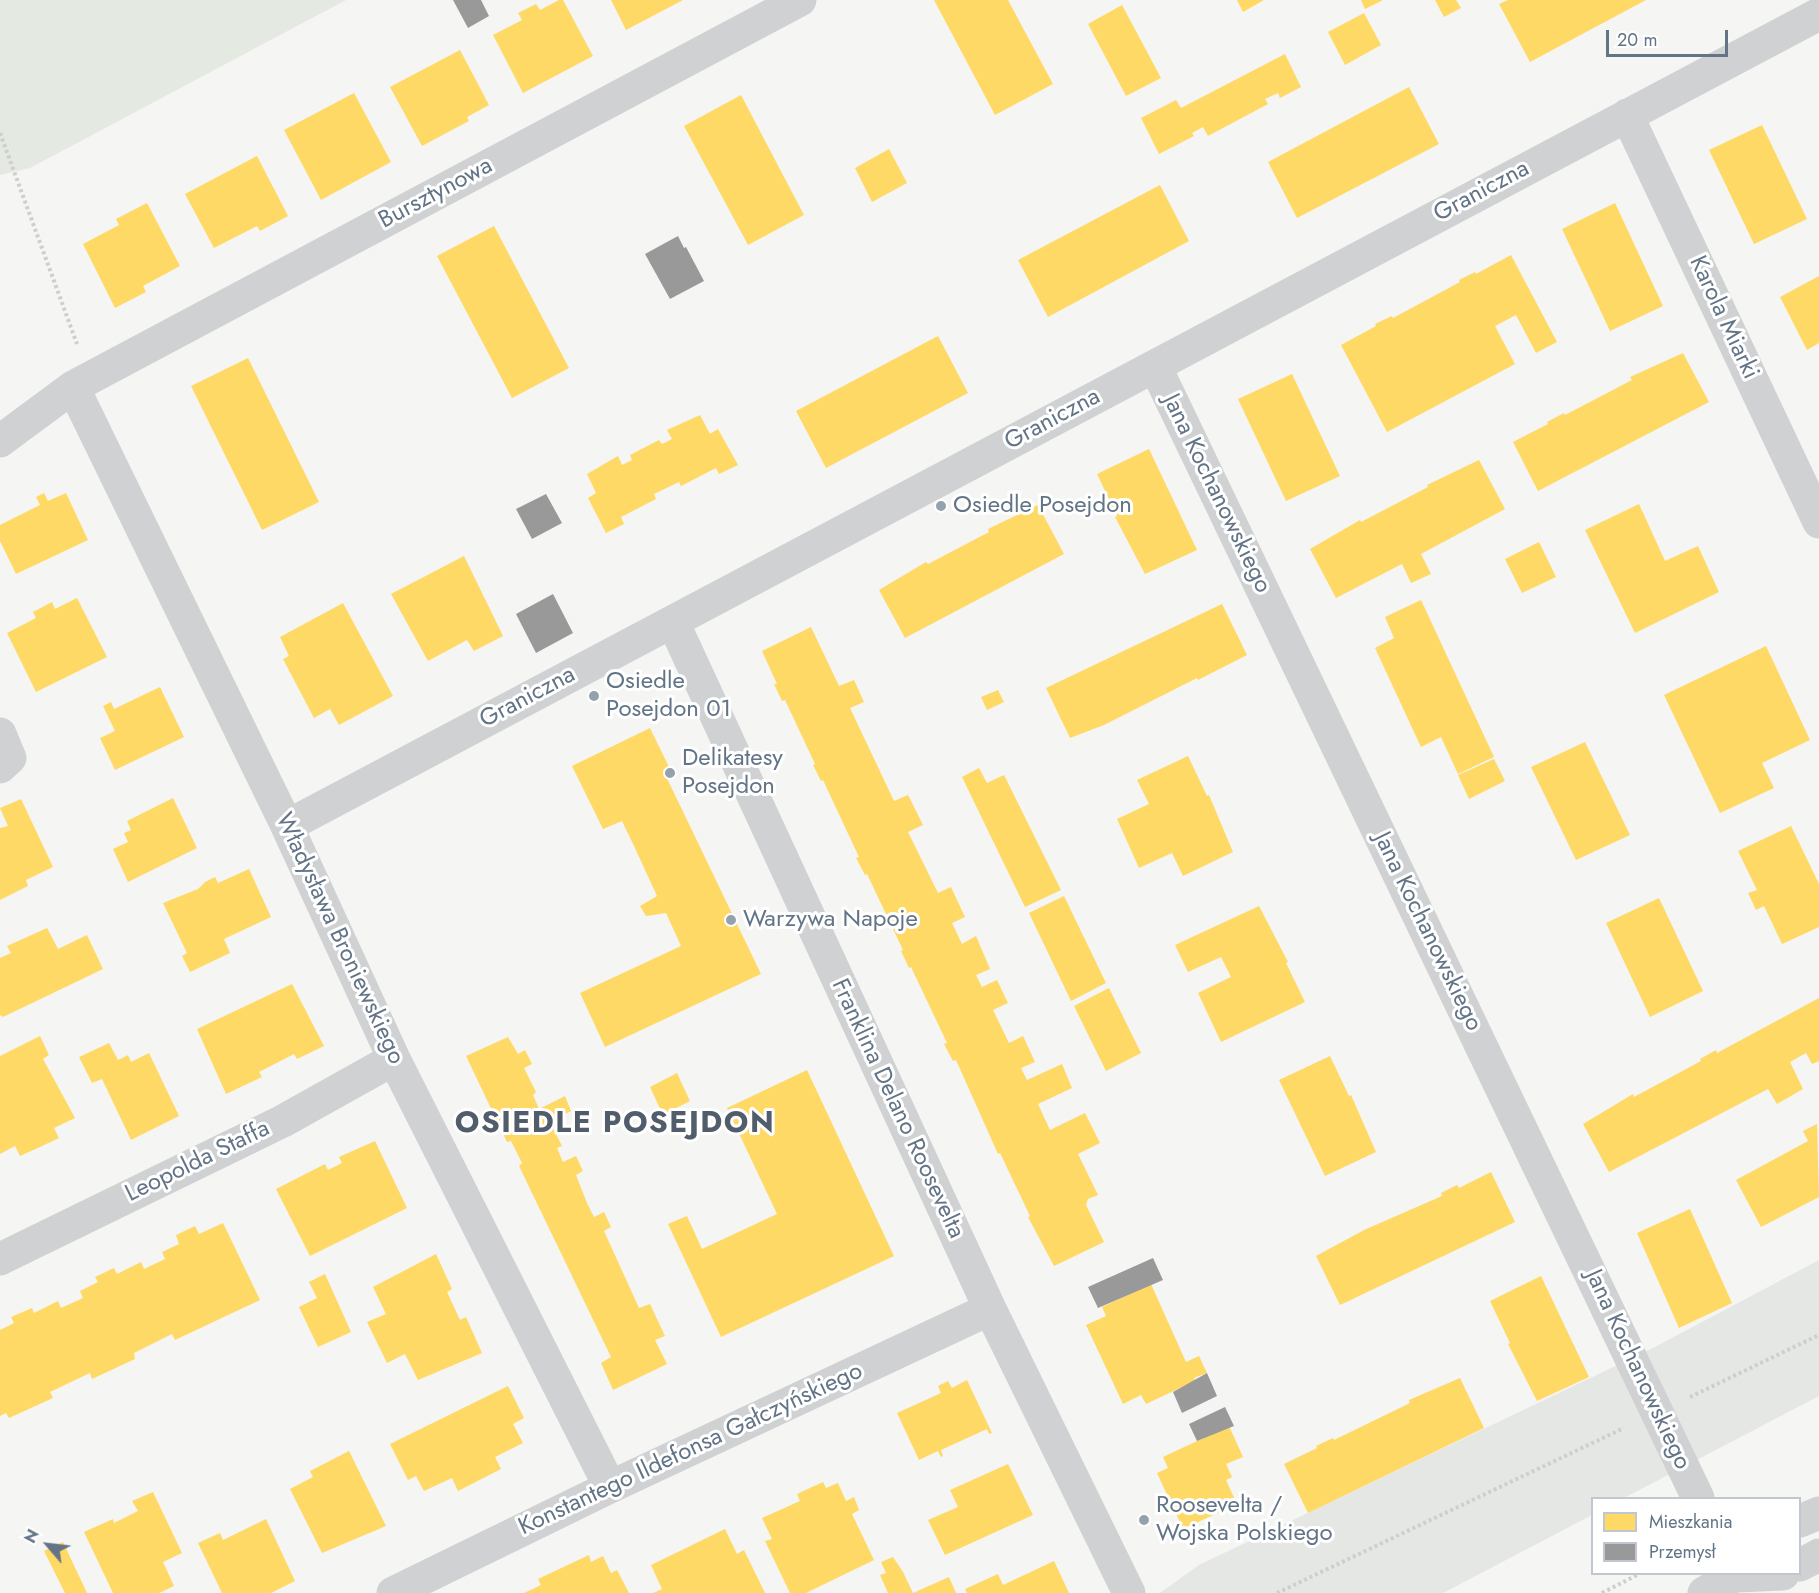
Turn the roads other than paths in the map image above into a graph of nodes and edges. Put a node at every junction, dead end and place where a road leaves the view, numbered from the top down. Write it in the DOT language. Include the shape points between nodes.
graph roads {
  1 [pos="800,0"];
  2 [pos="1819,14"];
  3 [pos="1627,115"];
  4 [pos="1155,366"];
  5 [pos="73,387"];
  6 [pos="0,441"];
  7 [pos="1819,522"];
  8 [pos="673,622"];
  9 [pos="0,734"];
  10 [pos="0,767"];
  11 [pos="287,826"];
  12 [pos="394,1059"];
  13 [pos="0,1259"];
  14 [pos="990,1309"];
  15 [pos="610,1487"];
  16 [pos="1698,1497"];
  17 [pos="1819,1513"];
  18 [pos="1801,1521"];
  19 [pos="1819,1555"];
  20 [pos="1801,1564"];
  21 [pos="1734,1575"];
  22 [pos="393,1593"];
  23 [pos="1129,1593"];
  24 [pos="1704,1593"];
  1 -- 5 [label="street, Bursztynowa"];
  2 -- 3 [label="street, Graniczna"];
  3 -- 4 [label="street, Graniczna"];
  3 -- 7 [label="street, Karola Miarki"];
  4 -- 8 [label="street, Graniczna"];
  4 -- 16 [label="street, Jana Kochanowskiego"];
  5 -- 6 [label="street, Bursztynowa"];
  5 -- 11 [label="street, Władysława Broniewskiego"];
  8 -- 11 [label="street, Graniczna"];
  8 -- 14 [label="street, Franklina Delano Roosevelta"];
  9 -- 10 [label="street" via="10,758"];
  11 -- 12 [label="street, Władysława Broniewskiego"];
  12 -- 13 [label="street, Leopolda Staffa" via="283,1121"];
  12 -- 15 [label="street, Władysława Broniewskiego"];
  14 -- 15 [label="street, Konstantego Ildefonsa Gałczyńskiego"];
  14 -- 23 [label="street, Franklina Delano Roosevelta"];
  15 -- 22 [label="street, Konstantego Ildefonsa Gałczyńskiego"];
  17 -- 18 [label="street"];
  19 -- 20 [label="street"];
  21 -- 24 [label="street"];
}
